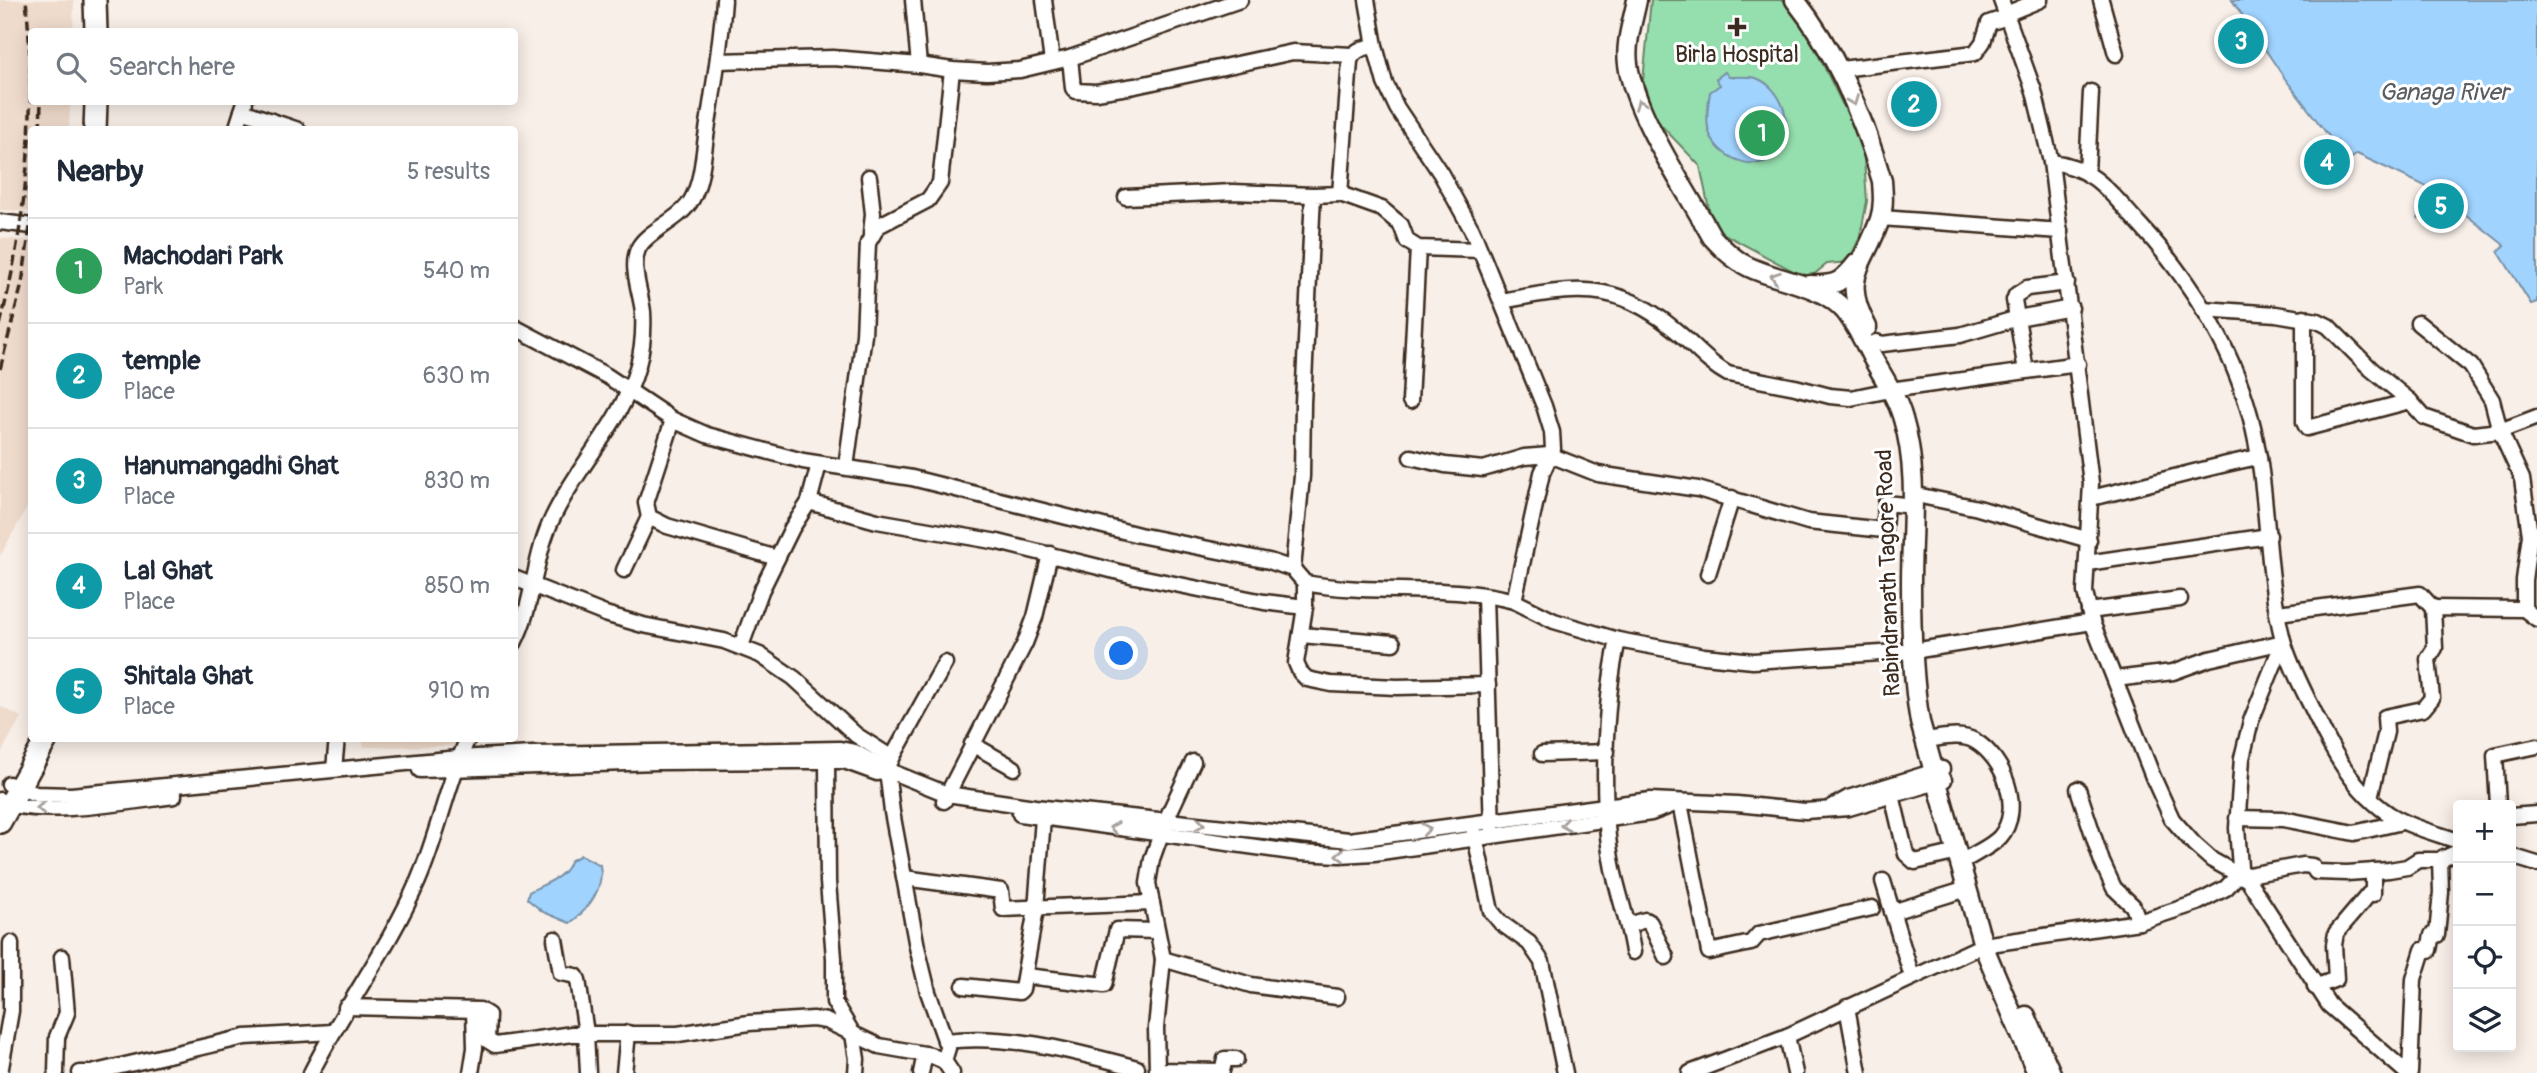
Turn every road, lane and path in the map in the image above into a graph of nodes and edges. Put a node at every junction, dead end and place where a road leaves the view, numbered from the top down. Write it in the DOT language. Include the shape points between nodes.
graph roads {
  1 [pos="95,0"];
  2 [pos="107,0"];
  3 [pos="724,0"];
  4 [pos="913,0"];
  5 [pos="1044,0"];
  6 [pos="1240,0"];
  7 [pos="1367,0"];
  8 [pos="1637,0"];
  9 [pos="1795,0"];
  10 [pos="2040,0"];
  11 [pos="2101,0"];
  12 [pos="2004,10"];
  13 [pos="96,28"];
  14 [pos="106,28"];
  15 [pos="1375,46"];
  16 [pos="2116,54"];
  17 [pos="1352,55"];
  18 [pos="1070,58"];
  19 [pos="718,61"];
  20 [pos="1052,62"];
  21 [pos="919,65"];
  22 [pos="1841,69"];
  23 [pos="952,70"];
  24 [pos="2091,92"];
  25 [pos="96,105"];
  26 [pos="105,105"];
  27 [pos="244,106"];
  28 [pos="95,126"];
  29 [pos="104,126"];
  30 [pos="237,126"];
  31 [pos="289,126"];
  32 [pos="2051,162"];
  33 [pos="2087,172"];
  34 [pos="869,177"];
  35 [pos="1340,194"];
  36 [pos="1313,195"];
  37 [pos="1126,197"];
  38 [pos="1881,218"];
  39 [pos="0,222"];
  40 [pos="28,226"];
  41 [pos="2060,231"];
  42 [pos="871,235"];
  43 [pos="1418,248"];
  44 [pos="1480,250"];
  45 [pos="1864,255"];
  46 [pos="2067,283"];
  47 [pos="1805,285"];
  48 [pos="1502,300"];
  49 [pos="2071,308"];
  50 [pos="2203,309"];
  51 [pos="2304,317"];
  52 [pos="2018,318"];
  53 [pos="2418,323"];
  54 [pos="518,329"];
  55 [pos="1876,342"];
  56 [pos="2078,365"];
  57 [pos="2026,371"];
  58 [pos="1896,389"];
  59 [pos="630,390"];
  60 [pos="1409,401"];
  61 [pos="2410,401"];
  62 [pos="2537,417"];
  63 [pos="673,420"];
  64 [pos="2500,430"];
  65 [pos="1550,455"];
  66 [pos="1411,457"];
  67 [pos="2259,457"];
  68 [pos="819,464"];
  69 [pos="846,467"];
  70 [pos="1732,498"];
  71 [pos="2091,498"];
  72 [pos="1917,501"];
  73 [pos="809,502"];
  74 [pos="649,517"];
  75 [pos="2269,536"];
  76 [pos="2089,540"];
  77 [pos="1050,554"];
  78 [pos="777,558"];
  79 [pos="2087,563"];
  80 [pos="1293,569"];
  81 [pos="624,570"];
  82 [pos="1708,574"];
  83 [pos="518,579"];
  84 [pos="1306,583"];
  85 [pos="534,585"];
  86 [pos="1485,596"];
  87 [pos="2180,599"];
  88 [pos="1514,601"];
  89 [pos="1305,607"];
  90 [pos="2433,608"];
  91 [pos="2524,609"];
  92 [pos="2278,613"];
  93 [pos="2090,616"];
  94 [pos="2537,619"];
  95 [pos="518,634"];
  96 [pos="1301,635"];
  97 [pos="1618,640"];
  98 [pos="2283,642"];
  99 [pos="1394,643"];
  100 [pos="741,646"];
  101 [pos="1917,650"];
  102 [pos="945,663"];
  103 [pos="2115,679"];
  104 [pos="1488,685"];
  105 [pos="1933,739"];
  106 [pos="32,742"];
  107 [pos="44,742"];
  108 [pos="337,742"];
  109 [pos="466,742"];
  110 [pos="972,744"];
  111 [pos="2537,746"];
  112 [pos="1607,752"];
  113 [pos="1542,754"];
  114 [pos="827,762"];
  115 [pos="1193,762"];
  116 [pos="457,763"];
  117 [pos="889,768"];
  118 [pos="1014,768"];
  119 [pos="334,769"];
  120 [pos="1938,775"];
  121 [pos="2078,789"];
  122 [pos="1892,795"];
  123 [pos="945,797"];
  124 [pos="2370,797"];
  125 [pos="6,800"];
  126 [pos="2498,800"];
  127 [pos="1680,803"];
  128 [pos="1828,809"];
  129 [pos="1607,813"];
  130 [pos="2537,814"];
  131 [pos="2516,816"];
  132 [pos="1043,818"];
  133 [pos="2237,818"];
  134 [pos="2402,822"];
  135 [pos="1472,823"];
  136 [pos="1164,827"];
  137 [pos="1492,828"];
  138 [pos="1475,838"];
  139 [pos="2453,839"];
  140 [pos="2453,854"];
  141 [pos="1963,855"];
  142 [pos="2516,858"];
  143 [pos="2440,860"];
  144 [pos="2537,864"];
  145 [pos="2373,871"];
  146 [pos="2241,875"];
  147 [pos="904,878"];
  148 [pos="1883,881"];
  149 [pos="1967,889"];
  150 [pos="1152,903"];
  151 [pos="1872,908"];
  152 [pos="1036,909"];
  153 [pos="1892,912"];
  154 [pos="2139,922"];
  155 [pos="1629,925"];
  156 [pos="1157,931"];
  157 [pos="555,939"];
  158 [pos="11,943"];
  159 [pos="1988,945"];
  160 [pos="1633,952"];
  161 [pos="62,957"];
  162 [pos="1666,957"];
  163 [pos="1163,959"];
  164 [pos="1026,976"];
  165 [pos="1912,977"];
  166 [pos="964,986"];
  167 [pos="2315,987"];
  168 [pos="1337,997"];
  169 [pos="346,1007"];
  170 [pos="1847,1007"];
  171 [pos="474,1010"];
  172 [pos="333,1032"];
  173 [pos="586,1033"];
  174 [pos="628,1033"];
  175 [pos="853,1034"];
  176 [pos="1787,1036"];
  177 [pos="945,1041"];
  178 [pos="925,1054"];
  179 [pos="1236,1059"];
  180 [pos="948,1067"];
  181 [pos="1137,1068"];
  182 [pos="1,1073"];
  183 [pos="56,1073"];
  184 [pos="80,1073"];
  185 [pos="91,1073"];
  186 [pos="311,1073"];
  187 [pos="471,1073"];
  188 [pos="588,1073"];
  189 [pos="624,1073"];
  190 [pos="856,1073"];
  191 [pos="921,1073"];
  192 [pos="1566,1073"];
  193 [pos="1690,1073"];
  194 [pos="1795,1073"];
  195 [pos="1859,1073"];
  196 [pos="2037,1073"];
  197 [pos="2051,1073"];
  198 [pos="2408,1073"];
  1 -- 13 [label="highway"];
  2 -- 14 [label="highway"];
  3 -- 19 [label="street"];
  4 -- 21 [label="street"];
  5 -- 20 [label="street"];
  6 -- 18 [label="street"];
  7 -- 15 [label="street"];
  47 -- 8 [label="main road, Rabindranath Tagore Road, one-way" via="1748,267 1712,237 1632,83 1628,46"];
  9 -- 22 [label="main road, Rabindranath Tagore Road"];
  10 -- 12 [label="street"];
  11 -- 16 [label="street"];
  12 -- 22 [label="street" via="1989,23 1975,53"];
  12 -- 32 [label="street" via="2034,91"];
  15 -- 17 [label="street"];
  15 -- 44 [label="street" via="1397,108 1446,183"];
  17 -- 18 [label="street" via="1276,54 1096,92 1073,88"];
  17 -- 35 [label="street"];
  18 -- 20 [label="street"];
  19 -- 21 [label="street" via="833,58"];
  19 -- 59 [label="street" via="694,197 638,248 643,333"];
  20 -- 23 [label="street" via="998,72"];
  21 -- 23 [label="street"];
  22 -- 38 [label="main road, Rabindranath Tagore Road, one-way" via="1882,181"];
  23 -- 42 [label="street" via="940,183 928,200 888,219"];
  24 -- 33 [label="street"];
  25 -- 28 [label="highway"];
  26 -- 29 [label="highway"];
  27 -- 30 [label="street"];
  27 -- 31 [label="street"];
  32 -- 33 [label="street"];
  32 -- 41 [label="street"];
  33 -- 50 [label="street" via="2147,233"];
  34 -- 42 [label="street"];
  35 -- 36 [label="street"];
  35 -- 43 [label="street" via="1382,209"];
  36 -- 37 [label="street" via="1233,192"];
  36 -- 80 [label="street" via="1302,476"];
  38 -- 41 [label="street"];
  38 -- 45 [label="main road, Rabindranath Tagore Road"];
  39 -- 40 [label="street"];
  41 -- 46 [label="street"];
  42 -- 69 [label="street" via="864,335"];
  43 -- 44 [label="street"];
  43 -- 60 [label="street"];
  44 -- 48 [label="street"];
  45 -- 47 [label="main road" via="1844,279 1831,285"];
  45 -- 55 [label="main road, Rabindranath Tagore Road" via="1853,288 1857,310"];
  46 -- 49 [label="street"];
  46 -- 52 [label="street" via="2019,291 2014,300"];
  47 -- 58 [label="main road, Rabindranath Tagore Road" via="1843,309"];
  48 -- 58 [label="street" via="1567,290 1606,292 1643,306 1728,374 1842,398"];
  48 -- 65 [label="street" via="1550,422 1554,440"];
  49 -- 52 [label="street"];
  49 -- 56 [label="street"];
  50 -- 51 [label="street"];
  50 -- 67 [label="street" via="2240,383"];
  51 -- 61 [label="street" via="2328,326"];
  51 -- 61 [label="street" via="2307,428"];
  52 -- 55 [label="street" via="1960,335"];
  52 -- 57 [label="street"];
  53 -- 64 [label="street" via="2471,366 2492,401"];
  54 -- 59 [label="street"];
  55 -- 58 [label="main road, Rabindranath Tagore Road"];
  56 -- 57 [label="street"];
  56 -- 71 [label="street"];
  57 -- 58 [label="street"];
  58 -- 72 [label="main road, Rabindranath Tagore Road"];
  59 -- 63 [label="street"];
  59 -- 85 [label="street" via="552,517"];
  61 -- 64 [label="street" via="2424,417 2473,434"];
  62 -- 64 [label="street"];
  63 -- 68 [label="street" via="707,435"];
  63 -- 74 [label="street" via="646,503"];
  64 -- 91 [label="street" via="2522,480 2530,535"];
  65 -- 66 [label="street" via="1537,454 1483,469"];
  65 -- 70 [label="street" via="1598,474 1674,484"];
  65 -- 88 [label="street"];
  67 -- 71 [label="street"];
  67 -- 75 [label="street"];
  68 -- 69 [label="street"];
  68 -- 73 [label="street"];
  69 -- 80 [label="street"];
  70 -- 72 [label="street" via="1808,522 1884,530 1886,503"];
  70 -- 82 [label="street"];
  71 -- 76 [label="street"];
  72 -- 76 [label="street" via="1978,508"];
  72 -- 101 [label="main road, Rabindranath Tagore Road" via="1911,584"];
  73 -- 77 [label="street" via="894,524"];
  73 -- 78 [label="street"];
  74 -- 78 [label="street"];
  74 -- 81 [label="street"];
  75 -- 79 [label="street"];
  75 -- 92 [label="street"];
  76 -- 79 [label="street"];
  77 -- 89 [label="street" via="1135,576"];
  77 -- 110 [label="street" via="1025,643"];
  78 -- 100 [label="street"];
  79 -- 93 [label="street" via="2085,592"];
  80 -- 84 [label="street"];
  83 -- 85 [label="street"];
  84 -- 86 [label="street"];
  84 -- 89 [label="street"];
  85 -- 95 [label="street"];
  85 -- 100 [label="street" via="627,621"];
  86 -- 88 [label="street"];
  86 -- 104 [label="street"];
  87 -- 93 [label="street"];
  88 -- 97 [label="street" via="1554,621"];
  89 -- 96 [label="street"];
  90 -- 91 [label="street"];
  90 -- 92 [label="street" via="2420,594"];
  90 -- 124 [label="street" via="2435,648 2428,659 2432,698 2423,709 2385,717 2386,732"];
  91 -- 94 [label="street"];
  92 -- 98 [label="street"];
  93 -- 101 [label="street"];
  93 -- 103 [label="street"];
  96 -- 99 [label="street"];
  96 -- 104 [label="street" via="1296,663 1307,679 1316,682 1397,687"];
  97 -- 101 [label="street" via="1753,662"];
  97 -- 112 [label="street"];
  98 -- 103 [label="street" via="2173,672"];
  98 -- 124 [label="street" via="2325,737"];
  98 -- 133 [label="street" via="2251,721 2242,758"];
  100 -- 117 [label="street" via="794,678"];
  101 -- 105 [label="main road, Rabindranath Tagore Road"];
  101 -- 120 [label="main road, Rabindranath Tagore Road" via="1915,696"];
  102 -- 117 [label="street"];
  103 -- 146 [label="street" via="2172,819 2212,860"];
  104 -- 137 [label="street"];
  105 -- 120 [label="main road, Rabindranath Tagore Road"];
  105 -- 141 [label="street" via="1956,736 1976,741 2007,780 2011,796 2000,836"];
  106 -- 125 [label="highway"];
  107 -- 125 [label="highway"];
  108 -- 119 [label="street"];
  109 -- 116 [label="street"];
  110 -- 118 [label="street"];
  110 -- 123 [label="street"];
  111 -- 126 [label="street" via="2495,755"];
  112 -- 113 [label="street"];
  112 -- 129 [label="street"];
  114 -- 116 [label="street"];
  114 -- 117 [label="street"];
  114 -- 175 [label="street" via="834,1002"];
  115 -- 136 [label="street"];
  116 -- 117 [label="street" via="533,754 829,749 855,752"];
  116 -- 119 [label="street"];
  116 -- 125 [label="street, one-way" via="53,808"];
  116 -- 169 [label="street" via="419,879"];
  117 -- 123 [label="street"];
  117 -- 147 [label="street"];
  119 -- 125 [label="street"];
  120 -- 122 [label="street"];
  120 -- 128 [label="street" via="1848,798"];
  120 -- 141 [label="main road, Rabindranath Tagore Road"];
  121 -- 154 [label="street" via="2102,862"];
  122 -- 128 [label="street" via="1849,808"];
  122 -- 141 [label="street" via="1910,860"];
  123 -- 132 [label="street" via="965,806"];
  123 -- 136 [label="street"];
  124 -- 134 [label="street"];
  127 -- 128 [label="street"];
  127 -- 129 [label="street" via="1650,800"];
  127 -- 151 [label="street" via="1710,952 1751,943 1759,934"];
  129 -- 137 [label="street"];
  129 -- 155 [label="street" via="1613,868"];
  130 -- 131 [label="street"];
  136 -- 132 [label="street, one-way"];
  132 -- 152 [label="street"];
  133 -- 134 [label="street" via="2283,819 2354,833"];
  133 -- 146 [label="street"];
  134 -- 139 [label="street"];
  136 -- 135 [label="street, one-way" via="1349,840"];
  135 -- 137 [label="street"];
  135 -- 138 [label="street"];
  138 -- 136 [label="street, one-way" via="1340,855 1299,853"];
  136 -- 150 [label="street" via="1148,883"];
  137 -- 138 [label="street"];
  138 -- 192 [label="street" via="1491,911 1529,943 1542,962"];
  140 -- 143 [label="street"];
  141 -- 149 [label="main road, Rabindranath Tagore Road"];
  141 -- 159 [label="main road, Rabindranath Tagore Road"];
  142 -- 144 [label="street"];
  143 -- 145 [label="street" via="2418,860 2407,867"];
  143 -- 198 [label="street" via="2437,935 2432,935 2429,950 2423,950 2414,979"];
  145 -- 146 [label="street" via="2316,872 2303,865"];
  145 -- 167 [label="street" via="2372,894 2336,933 2336,979"];
  146 -- 154 [label="street" via="2212,896"];
  146 -- 167 [label="street" via="2252,884"];
  147 -- 152 [label="street" via="1001,891 1003,909"];
  147 -- 177 [label="street" via="925,981"];
  148 -- 153 [label="street"];
  149 -- 153 [label="street"];
  149 -- 159 [label="main road, Rabindranath Tagore Road"];
  150 -- 152 [label="street"];
  150 -- 156 [label="street"];
  152 -- 164 [label="street"];
  153 -- 165 [label="street"];
  154 -- 159 [label="street"];
  155 -- 160 [label="street"];
  155 -- 162 [label="street" via="1650,923"];
  156 -- 163 [label="street"];
  156 -- 164 [label="street" via="1117,930 1104,985"];
  157 -- 173 [label="street" via="561,973 578,978"];
  158 -- 182 [label="street" via="10,1011"];
  159 -- 165 [label="street"];
  159 -- 196 [label="main road, Rabindranath Tagore Road"];
  159 -- 197 [label="main road, Rabindranath Tagore Road"];
  161 -- 183 [label="street" via="66,1013 57,1037"];
  163 -- 168 [label="street" via="1251,985"];
  163 -- 179 [label="street" via="1157,1070 1222,1071 1225,1059"];
  164 -- 166 [label="street" via="1020,992"];
  165 -- 170 [label="street"];
  167 -- 198 [label="street" via="2338,1016"];
  169 -- 171 [label="street"];
  169 -- 172 [label="street"];
  170 -- 176 [label="street"];
  170 -- 195 [label="street"];
  171 -- 173 [label="street" via="488,1015 486,1037 495,1045"];
  171 -- 187 [label="street"];
  172 -- 185 [label="street" via="245,1037"];
  172 -- 186 [label="street"];
  173 -- 174 [label="street"];
  173 -- 188 [label="street"];
  174 -- 175 [label="street" via="678,1034 798,1019 826,1021"];
  174 -- 189 [label="street"];
  175 -- 178 [label="street" via="879,1046"];
  175 -- 190 [label="street"];
  176 -- 193 [label="street"];
  176 -- 194 [label="street"];
  177 -- 180 [label="street"];
  177 -- 181 [label="street" via="1006,1041"];
  178 -- 180 [label="street"];
  178 -- 191 [label="street"];
  184 -- 185 [label="street"];
}
